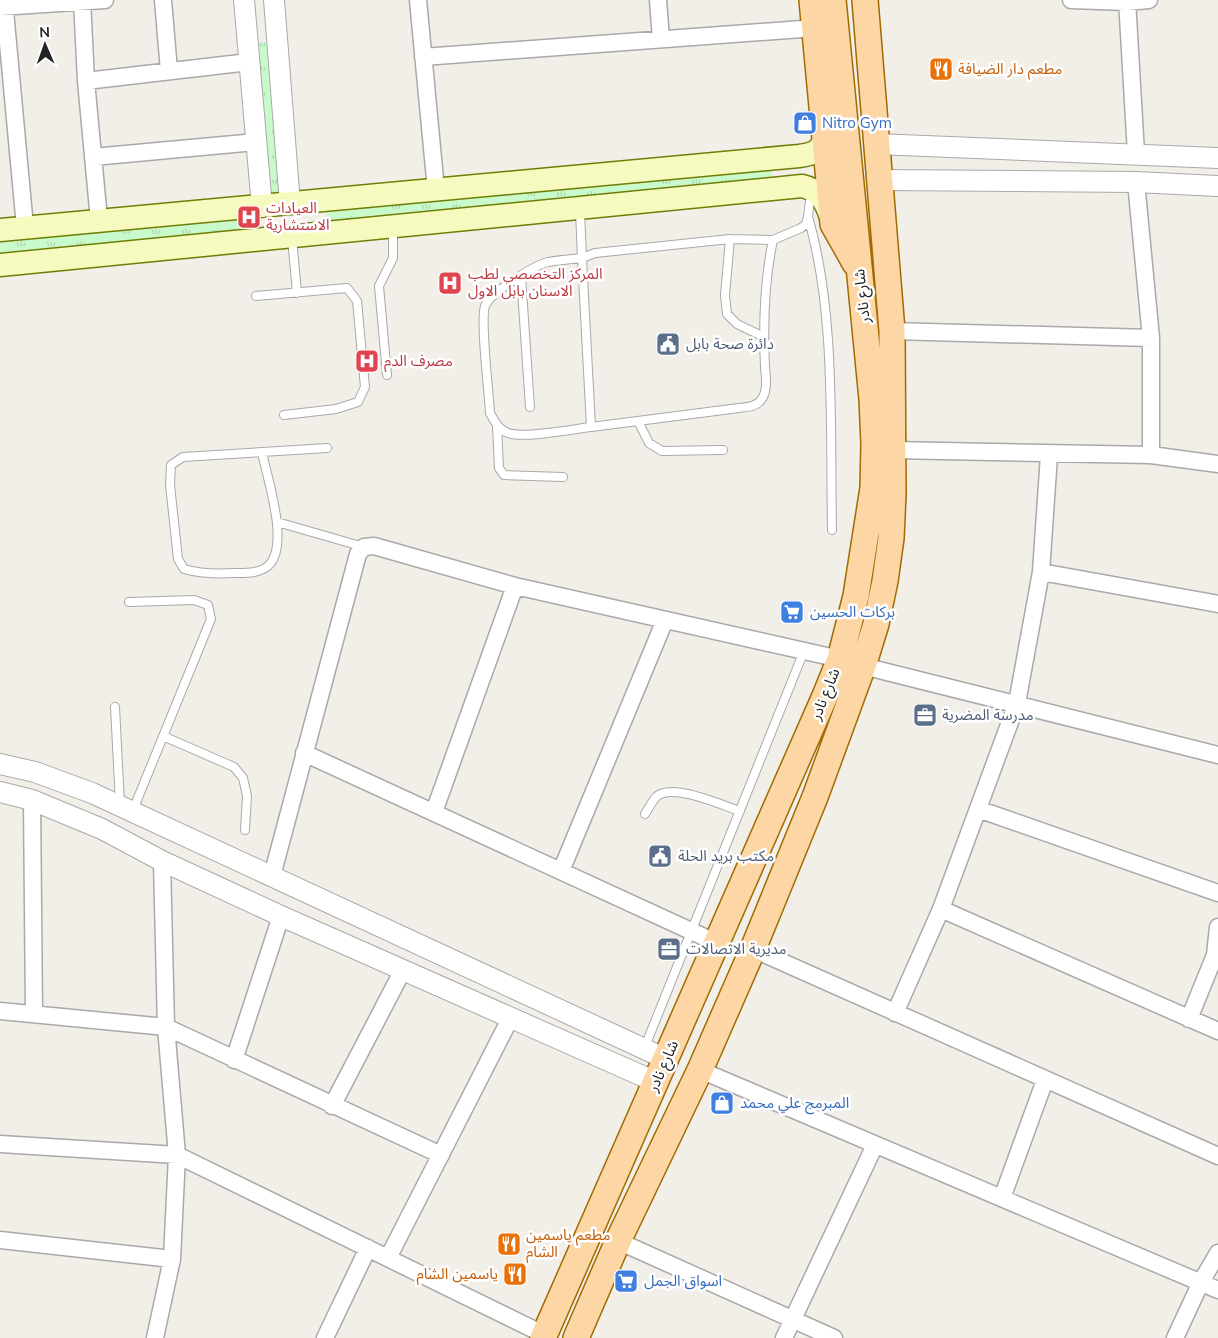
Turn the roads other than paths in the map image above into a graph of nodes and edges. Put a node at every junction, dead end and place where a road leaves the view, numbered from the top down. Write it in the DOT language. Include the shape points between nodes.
graph roads {
  1 [pos="105,0"];
  2 [pos="163,0"];
  3 [pos="244,0"];
  4 [pos="274,0"];
  5 [pos="418,0"];
  6 [pos="658,0"];
  7 [pos="812,0"];
  8 [pos="834,0"];
  9 [pos="865,0"];
  10 [pos="1072,0"];
  11 [pos="1149,0"];
  12 [pos="82,1"];
  13 [pos="1127,1"];
  14 [pos="3,4"];
  15 [pos="276,24"];
  16 [pos="246,26"];
  17 [pos="815,28"];
  18 [pos="661,38"];
  19 [pos="423,57"];
  20 [pos="249,62"];
  21 [pos="169,72"];
  22 [pos="86,81"];
  23 [pos="8,122"];
  24 [pos="825,133"];
  25 [pos="256,142"];
  26 [pos="876,144"];
  27 [pos="1146,154"];
  28 [pos="94,157"];
  29 [pos="775,158"];
  30 [pos="1218,158"];
  31 [pos="879,180"];
  32 [pos="1146,183"];
  33 [pos="1218,186"];
  34 [pos="777,188"];
  35 [pos="811,188"];
  36 [pos="436,190"];
  37 [pos="290,204"];
  38 [pos="262,207"];
  39 [pos="580,208"];
  40 [pos="808,218"];
  41 [pos="99,220"];
  42 [pos="833,224"];
  43 [pos="394,226"];
  44 [pos="25,227"];
  45 [pos="0,230"];
  46 [pos="292,236"];
  47 [pos="730,239"];
  48 [pos="773,240"];
  49 [pos="582,258"];
  50 [pos="0,265"];
  51 [pos="521,276"];
  52 [pos="860,287"];
  53 [pos="297,293"];
  54 [pos="256,296"];
  55 [pos="892,331"];
  56 [pos="764,337"];
  57 [pos="1151,338"];
  58 [pos="387,374"];
  59 [pos="530,407"];
  60 [pos="284,414"];
  61 [pos="638,423"];
  62 [pos="497,426"];
  63 [pos="591,427"];
  64 [pos="327,448"];
  65 [pos="723,450"];
  66 [pos="892,450"];
  67 [pos="262,452"];
  68 [pos="1049,454"];
  69 [pos="1151,455"];
  70 [pos="1218,464"];
  71 [pos="563,477"];
  72 [pos="277,522"];
  73 [pos="832,530"];
  74 [pos="364,547"];
  75 [pos="1041,572"];
  76 [pos="514,586"];
  77 [pos="129,602"];
  78 [pos="1218,604"];
  79 [pos="666,620"];
  80 [pos="804,651"];
  81 [pos="840,659"];
  82 [pos="863,666"];
  83 [pos="1017,703"];
  84 [pos="116,707"];
  85 [pos="163,736"];
  86 [pos="304,753"];
  87 [pos="1218,755"];
  88 [pos="0,764"];
  89 [pos="788,783"];
  90 [pos="0,792"];
  91 [pos="814,797"];
  92 [pos="32,800"];
  93 [pos="126,809"];
  94 [pos="978,809"];
  95 [pos="740,811"];
  96 [pos="434,812"];
  97 [pos="645,814"];
  98 [pos="245,830"];
  99 [pos="765,833"];
  100 [pos="793,845"];
  101 [pos="226,854"];
  102 [pos="162,861"];
  103 [pos="561,871"];
  104 [pos="264,872"];
  105 [pos="207,882"];
  106 [pos="1218,893"];
  107 [pos="241,898"];
  108 [pos="941,909"];
  109 [pos="281,916"];
  110 [pos="1218,928"];
  111 [pos="691,931"];
  112 [pos="717,943"];
  113 [pos="753,949"];
  114 [pos="403,970"];
  115 [pos="0,1011"];
  116 [pos="895,1013"];
  117 [pos="34,1014"];
  118 [pos="511,1017"];
  119 [pos="1189,1019"];
  120 [pos="166,1026"];
  121 [pos="1218,1031"];
  122 [pos="641,1047"];
  123 [pos="666,1059"];
  124 [pos="234,1060"];
  125 [pos="624,1068"];
  126 [pos="700,1070"];
  127 [pos="1045,1080"];
  128 [pos="656,1082"];
  129 [pos="332,1106"];
  130 [pos="0,1144"];
  131 [pos="875,1145"];
  132 [pos="441,1155"];
  133 [pos="177,1156"];
  134 [pos="1218,1156"];
  135 [pos="1002,1198"];
  136 [pos="0,1240"];
  137 [pos="618,1241"];
  138 [pos="368,1248"];
  139 [pos="1218,1253"];
  140 [pos="388,1258"];
  141 [pos="172,1259"];
  142 [pos="1201,1282"];
  143 [pos="1218,1290"];
  144 [pos="792,1319"];
  145 [pos="544,1336"];
  146 [pos="155,1338"];
  147 [pos="325,1338"];
  148 [pos="576,1338"];
  149 [pos="784,1338"];
  150 [pos="834,1338"];
  151 [pos="1174,1338"];
  1 -- 12 [label="street"];
  2 -- 21 [label="street"];
  3 -- 16 [label="street"];
  4 -- 15 [label="street"];
  5 -- 19 [label="street"];
  6 -- 18 [label="street"];
  7 -- 17 [label="main road"];
  8 -- 52 [label="main road, شارع نادر"];
  9 -- 26 [label="main road, شارع نادر"];
  10 -- 13 [label="street"];
  11 -- 13 [label="street"];
  12 -- 14 [label="street"];
  12 -- 22 [label="street"];
  13 -- 27 [label="street"];
  14 -- 23 [label="street"];
  15 -- 16 [label="street"];
  15 -- 37 [label="street"];
  16 -- 20 [label="street"];
  17 -- 18 [label="street"];
  17 -- 24 [label="main road"];
  18 -- 19 [label="street"];
  19 -- 36 [label="street"];
  20 -- 21 [label="street"];
  20 -- 25 [label="street"];
  21 -- 22 [label="street"];
  22 -- 28 [label="street"];
  23 -- 44 [label="street"];
  24 -- 29 [label="main road" via="819,150"];
  24 -- 42 [label="main road"];
  25 -- 28 [label="street"];
  25 -- 38 [label="street"];
  26 -- 27 [label="street"];
  26 -- 31 [label="main road, شارع نادر"];
  27 -- 30 [label="street"];
  27 -- 32 [label="street"];
  28 -- 41 [label="street"];
  29 -- 34 [label="main road" via="788,163 792,172 790,182"];
  29 -- 36 [label="main road"];
  31 -- 32 [label="street"];
  31 -- 55 [label="main road, شارع نادر"];
  32 -- 33 [label="street"];
  32 -- 57 [label="street"];
  34 -- 35 [label="main road"];
  34 -- 39 [label="main road"];
  35 -- 40 [label="lane"];
  35 -- 42 [label="main road" via="825,201"];
  36 -- 37 [label="main road"];
  37 -- 38 [label="main road"];
  38 -- 41 [label="main road"];
  39 -- 43 [label="main road"];
  39 -- 49 [label="lane"];
  40 -- 48 [label="lane" via="801,228"];
  40 -- 73 [label="lane" via="818,255 826,322"];
  41 -- 44 [label="main road"];
  42 -- 52 [label="main road" via="855,264"];
  43 -- 46 [label="main road"];
  43 -- 58 [label="lane" via="393,258 379,286"];
  44 -- 45 [label="main road"];
  46 -- 50 [label="main road"];
  46 -- 53 [label="lane"];
  47 -- 48 [label="lane"];
  47 -- 49 [label="lane" via="596,253"];
  47 -- 56 [label="lane" via="727,314 737,324"];
  48 -- 56 [label="lane" via="768,263"];
  49 -- 51 [label="lane" via="546,262"];
  49 -- 63 [label="lane"];
  51 -- 59 [label="lane"];
  51 -- 62 [label="lane" via="494,295 486,305 490,413"];
  52 -- 81 [label="main road, شارع نادر" via="872,399 873,488 856,596"];
  53 -- 54 [label="lane"];
  53 -- 60 [label="lane" via="347,288 357,301 366,387 358,402 336,409"];
  55 -- 57 [label="street"];
  55 -- 66 [label="main road, شارع نادر"];
  56 -- 61 [label="lane" via="766,383 760,401 754,406"];
  57 -- 69 [label="street"];
  61 -- 63 [label="lane"];
  61 -- 65 [label="lane" via="649,443 662,451"];
  62 -- 63 [label="lane" via="509,434 526,435"];
  62 -- 71 [label="lane" via="499,468 504,476"];
  64 -- 67 [label="lane"];
  66 -- 68 [label="street"];
  66 -- 82 [label="main road, شارع نادر" via="891,538 876,624"];
  67 -- 72 [label="lane"];
  67 -- 72 [label="lane" via="183,457 171,465 178,559 184,569 202,574 253,573 269,564 278,548"];
  68 -- 69 [label="street"];
  68 -- 75 [label="street"];
  69 -- 70 [label="street"];
  72 -- 74 [label="lane"];
  74 -- 76 [label="street" via="374,546"];
  74 -- 86 [label="street" via="358,554"];
  75 -- 78 [label="street"];
  75 -- 83 [label="street"];
  76 -- 79 [label="street"];
  76 -- 96 [label="street"];
  77 -- 85 [label="lane" via="194,600 208,605 211,619"];
  79 -- 80 [label="street"];
  79 -- 103 [label="street"];
  80 -- 81 [label="street"];
  80 -- 95 [label="lane"];
  81 -- 89 [label="main road, شارع نادر"];
  82 -- 83 [label="street"];
  82 -- 91 [label="main road, شارع نادر"];
  83 -- 87 [label="street"];
  83 -- 94 [label="street"];
  84 -- 93 [label="lane"];
  85 -- 93 [label="lane"];
  85 -- 98 [label="lane" via="234,766 242,778 247,796"];
  86 -- 96 [label="street"];
  86 -- 104 [label="street"];
  88 -- 93 [label="street" via="35,772"];
  89 -- 91 [label="main road" via="790,790 801,797"];
  89 -- 99 [label="main road, شارع نادر"];
  90 -- 92 [label="street"];
  91 -- 100 [label="main road, شارع نادر"];
  92 -- 102 [label="street" via="102,829"];
  92 -- 117 [label="street"];
  93 -- 101 [label="street"];
  94 -- 106 [label="street"];
  94 -- 108 [label="street"];
  95 -- 97 [label="lane" via="684,793 667,791 656,796"];
  95 -- 111 [label="lane"];
  96 -- 103 [label="street"];
  99 -- 100 [label="main road" via="778,833"];
  99 -- 112 [label="main road, شارع نادر"];
  100 -- 113 [label="main road, شارع نادر"];
  101 -- 104 [label="street"];
  101 -- 105 [label="street" via="227,868 223,876"];
  102 -- 105 [label="street"];
  102 -- 120 [label="street"];
  103 -- 111 [label="street"];
  104 -- 107 [label="street" via="246,872 240,879 238,891"];
  104 -- 122 [label="street"];
  105 -- 107 [label="street"];
  107 -- 109 [label="street"];
  108 -- 116 [label="street"];
  108 -- 119 [label="street"];
  109 -- 114 [label="street"];
  109 -- 124 [label="street"];
  110 -- 119 [label="street" via="1215,955"];
  111 -- 112 [label="street"];
  111 -- 122 [label="lane"];
  112 -- 123 [label="main road, شارع نادر"];
  113 -- 116 [label="street"];
  113 -- 126 [label="main road, شارع نادر"];
  114 -- 118 [label="street"];
  114 -- 129 [label="street"];
  115 -- 117 [label="street"];
  116 -- 127 [label="street"];
  117 -- 120 [label="street"];
  118 -- 125 [label="street"];
  118 -- 132 [label="street"];
  119 -- 121 [label="street"];
  120 -- 124 [label="street"];
  120 -- 133 [label="street"];
  122 -- 123 [label="street"];
  122 -- 125 [label="street" via="636,1060"];
  123 -- 128 [label="main road, شارع نادر"];
  124 -- 129 [label="street"];
  125 -- 128 [label="street"];
  126 -- 131 [label="street"];
  126 -- 137 [label="main road, شارع نادر"];
  127 -- 134 [label="street"];
  127 -- 135 [label="street"];
  128 -- 145 [label="main road, شارع نادر"];
  129 -- 132 [label="street"];
  130 -- 133 [label="street"];
  131 -- 135 [label="street"];
  131 -- 144 [label="street"];
  132 -- 140 [label="street"];
  133 -- 138 [label="street"];
  133 -- 141 [label="street"];
  135 -- 142 [label="street"];
  136 -- 141 [label="street"];
  137 -- 144 [label="street"];
  137 -- 148 [label="main road, شارع نادر"];
  138 -- 140 [label="street"];
  138 -- 147 [label="street"];
  139 -- 142 [label="street"];
  140 -- 145 [label="street"];
  141 -- 146 [label="street"];
  142 -- 143 [label="street"];
  142 -- 151 [label="street"];
  144 -- 149 [label="street"];
  144 -- 150 [label="street"];
}
